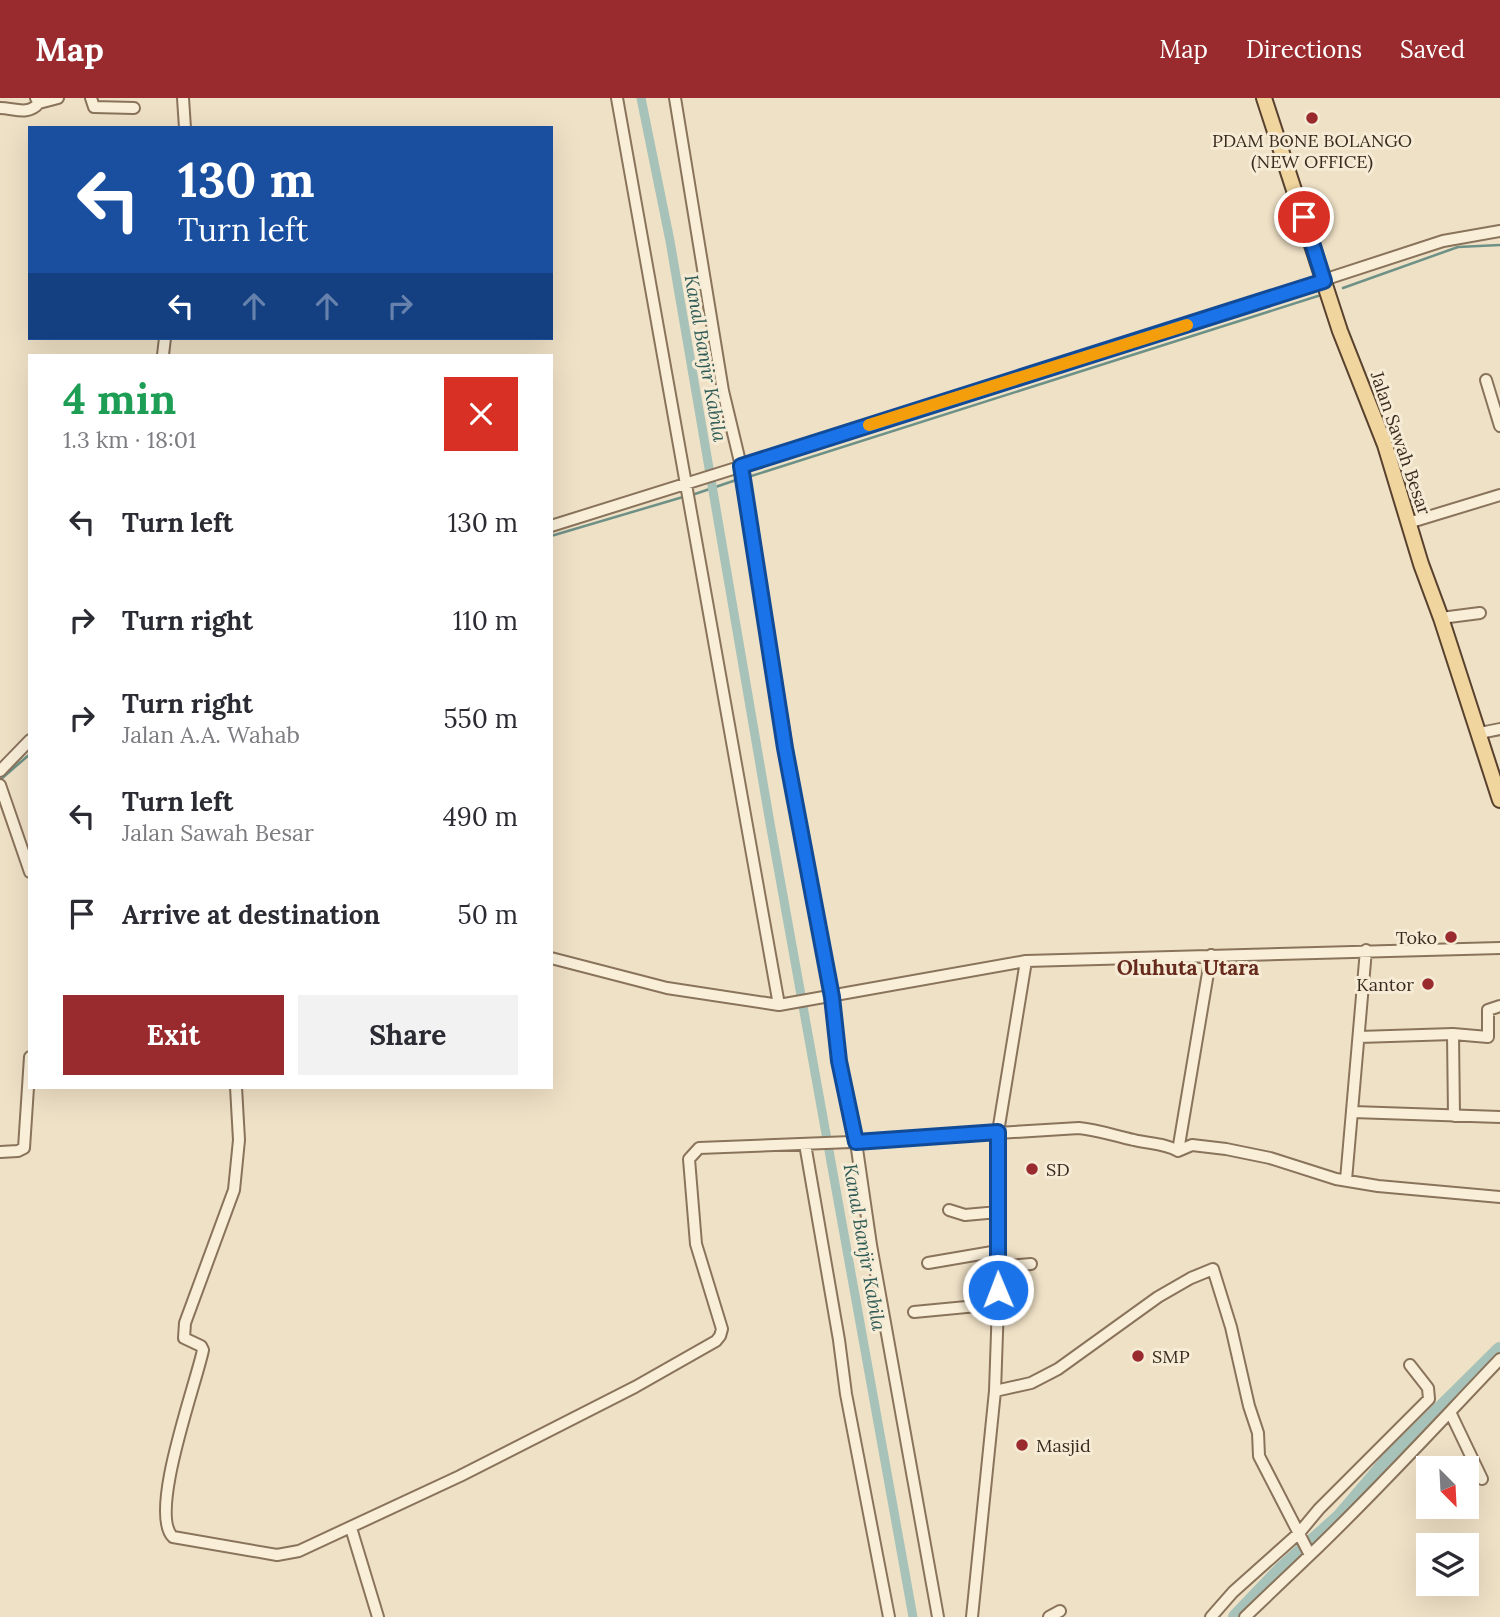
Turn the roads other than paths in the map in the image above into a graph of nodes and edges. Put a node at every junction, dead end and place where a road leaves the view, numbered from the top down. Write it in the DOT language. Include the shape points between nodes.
graph roads {
  1 [pos="58,98"];
  2 [pos="91,98"];
  3 [pos="183,98"];
  4 [pos="617,98"];
  5 [pos="675,98"];
  6 [pos="1264,98"];
  7 [pos="37,100"];
  8 [pos="0,108"];
  9 [pos="134,108"];
  10 [pos="185,126"];
  11 [pos="1500,231"];
  12 [pos="1324,281"];
  13 [pos="1486,380"];
  14 [pos="1500,426"];
  15 [pos="737,467"];
  16 [pos="692,481"];
  17 [pos="1500,495"];
  18 [pos="1408,523"];
  19 [pos="553,525"];
  20 [pos="1480,612"];
  21 [pos="1441,618"];
  22 [pos="1500,729"];
  23 [pos="1480,733"];
  24 [pos="28,742"];
  25 [pos="0,771"];
  26 [pos="0,785"];
  27 [pos="1500,800"];
  28 [pos="28,866"];
  29 [pos="1500,948"];
  30 [pos="1366,950"];
  31 [pos="1211,955"];
  32 [pos="553,959"];
  33 [pos="1026,961"];
  34 [pos="828,998"];
  35 [pos="783,1005"];
  36 [pos="1500,1006"];
  37 [pos="1453,1034"];
  38 [pos="1359,1037"];
  39 [pos="1488,1037"];
  40 [pos="1500,1039"];
  41 [pos="28,1088"];
  42 [pos="236,1089"];
  43 [pos="1353,1112"];
  44 [pos="1454,1116"];
  45 [pos="1500,1117"];
  46 [pos="998,1132"];
  47 [pos="853,1142"];
  48 [pos="810,1144"];
  49 [pos="1178,1151"];
  50 [pos="0,1152"];
  51 [pos="1346,1180"];
  52 [pos="1500,1197"];
  53 [pos="949,1210"];
  54 [pos="998,1212"];
  55 [pos="998,1251"];
  56 [pos="928,1263"];
  57 [pos="1031,1264"];
  58 [pos="998,1267"];
  59 [pos="998,1304"];
  60 [pos="914,1312"];
  61 [pos="1500,1359"];
  62 [pos="1410,1366"];
  63 [pos="995,1391"];
  64 [pos="1450,1412"];
  65 [pos="1482,1479"];
  66 [pos="351,1528"];
  67 [pos="1301,1536"];
  68 [pos="1309,1553"];
  69 [pos="1060,1611"];
  70 [pos="379,1617"];
  71 [pos="889,1617"];
  72 [pos="938,1617"];
  73 [pos="972,1617"];
  74 [pos="1049,1617"];
  75 [pos="1211,1617"];
  76 [pos="1245,1617"];
  1 -- 7 [label="street"];
  2 -- 9 [label="street" via="96,107"];
  3 -- 10 [label="street"];
  4 -- 16 [label="street"];
  5 -- 15 [label="street"];
  6 -- 12 [label="main road, Jalan Sawah Besar"];
  7 -- 8 [label="street" via="36,107 25,111"];
  11 -- 12 [label="street" via="1443,241"];
  12 -- 15 [label="street"];
  12 -- 18 [label="main road, Jalan Sawah Besar" via="1385,445"];
  13 -- 14 [label="street"];
  15 -- 16 [label="street"];
  15 -- 34 [label="street"];
  16 -- 19 [label="street"];
  16 -- 35 [label="street"];
  17 -- 18 [label="street"];
  18 -- 21 [label="main road, Jalan Sawah Besar"];
  20 -- 21 [label="street"];
  21 -- 23 [label="main road, Jalan Sawah Besar"];
  22 -- 23 [label="street"];
  23 -- 27 [label="main road, Jalan Sawah Besar"];
  24 -- 25 [label="street"];
  26 -- 28 [label="street"];
  29 -- 30 [label="street"];
  30 -- 31 [label="street"];
  30 -- 38 [label="street"];
  31 -- 33 [label="street"];
  31 -- 49 [label="street"];
  32 -- 35 [label="street" via="667,988"];
  33 -- 34 [label="street"];
  33 -- 46 [label="street"];
  34 -- 35 [label="street"];
  34 -- 47 [label="street"];
  36 -- 39 [label="street" via="1488,1010"];
  37 -- 38 [label="street"];
  37 -- 39 [label="street"];
  37 -- 44 [label="street"];
  38 -- 43 [label="street"];
  39 -- 40 [label="street"];
  41 -- 50 [label="street" via="24,1147"];
  42 -- 66 [label="street" via="239,1140 234,1190 183,1334 203,1350 174,1459 166,1528 177,1539 277,1555 299,1551"];
  43 -- 44 [label="street"];
  43 -- 51 [label="street"];
  44 -- 45 [label="street"];
  46 -- 47 [label="street"];
  46 -- 49 [label="street" via="1093,1129 1166,1144"];
  46 -- 54 [label="street"];
  47 -- 48 [label="street"];
  47 -- 72 [label="street"];
  48 -- 66 [label="street" via="699,1148 689,1159 696,1244 722,1329 716,1341 635,1387"];
  48 -- 71 [label="street" via="846,1394"];
  49 -- 51 [label="street" via="1192,1145 1248,1153"];
  51 -- 52 [label="street"];
  53 -- 54 [label="street" via="965,1215"];
  54 -- 55 [label="street"];
  55 -- 56 [label="street"];
  55 -- 58 [label="street"];
  57 -- 58 [label="street"];
  58 -- 59 [label="street"];
  59 -- 60 [label="street"];
  59 -- 63 [label="street"];
  61 -- 64 [label="street"];
  62 -- 67 [label="street" via="1428,1388 1429,1399 1319,1509"];
  63 -- 67 [label="street" via="1031,1383 1058,1369 1158,1297 1213,1269 1258,1433 1259,1456"];
  63 -- 73 [label="street"];
  64 -- 65 [label="street"];
  64 -- 68 [label="street" via="1357,1510"];
  66 -- 70 [label="street"];
  67 -- 68 [label="street"];
  67 -- 75 [label="street" via="1233,1592"];
  68 -- 76 [label="street"];
  69 -- 74 [label="street"];
}
